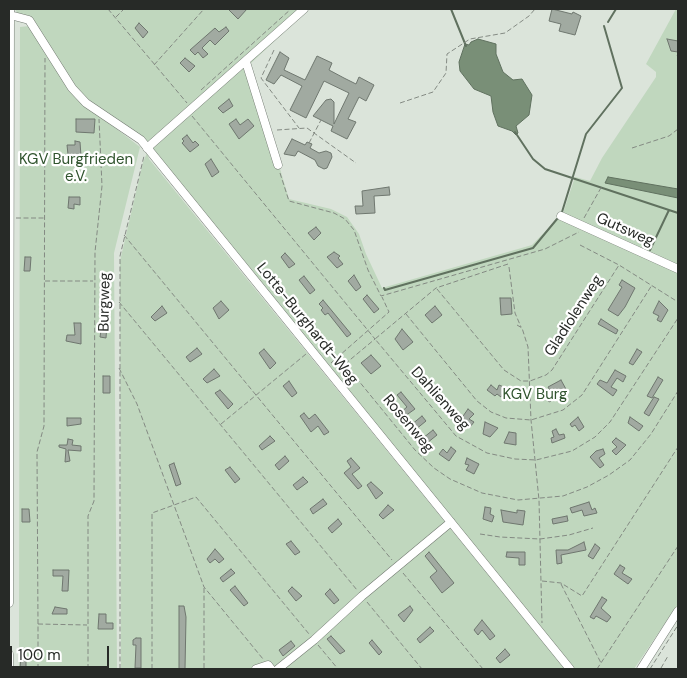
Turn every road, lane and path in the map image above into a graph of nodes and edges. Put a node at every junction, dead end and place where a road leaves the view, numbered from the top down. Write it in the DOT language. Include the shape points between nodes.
graph roads {
  1 [pos="108,9"];
  2 [pos="124,9"];
  3 [pos="204,9"];
  4 [pos="291,9"];
  5 [pos="304,9"];
  6 [pos="535,9"];
  7 [pos="10,12"];
  8 [pos="116,18"];
  9 [pos="45,45"];
  10 [pos="274,50"];
  11 [pos="246,62"];
  12 [pos="154,66"];
  13 [pos="200,91"];
  14 [pos="193,98"];
  15 [pos="400,102"];
  16 [pos="98,111"];
  17 [pos="189,113"];
  18 [pos="321,120"];
  19 [pos="299,128"];
  20 [pos="678,129"];
  21 [pos="277,130"];
  22 [pos="268,132"];
  23 [pos="315,132"];
  24 [pos="310,143"];
  25 [pos="147,148"];
  26 [pos="632,148"];
  27 [pos="9,158"];
  28 [pos="356,163"];
  29 [pos="278,165"];
  30 [pos="602,186"];
  31 [pos="9,204"];
  32 [pos="561,216"];
  33 [pos="10,218"];
  34 [pos="44,218"];
  35 [pos="583,226"];
  36 [pos="124,234"];
  37 [pos="580,245"];
  38 [pos="508,264"];
  39 [pos="619,265"];
  40 [pos="509,267"];
  41 [pos="678,269"];
  42 [pos="45,281"];
  43 [pos="94,281"];
  44 [pos="652,285"];
  45 [pos="436,288"];
  46 [pos="381,296"];
  47 [pos="118,301"];
  48 [pos="678,302"];
  49 [pos="406,313"];
  50 [pos="678,318"];
  51 [pos="9,319"];
  52 [pos="517,325"];
  53 [pos="522,328"];
  54 [pos="367,330"];
  55 [pos="375,339"];
  56 [pos="310,350"];
  57 [pos="118,367"];
  58 [pos="325,368"];
  59 [pos="530,381"];
  60 [pos="678,391"];
  61 [pos="256,395"];
  62 [pos="531,420"];
  63 [pos="220,425"];
  64 [pos="9,438"];
  65 [pos="678,447"];
  66 [pos="536,460"];
  67 [pos="538,500"];
  68 [pos="173,504"];
  69 [pos="450,522"];
  70 [pos="593,528"];
  71 [pos="480,534"];
  72 [pos="540,539"];
  73 [pos="678,546"];
  74 [pos="398,566"];
  75 [pos="541,581"];
  76 [pos="561,584"];
  77 [pos="204,587"];
  78 [pos="362,596"];
  79 [pos="9,603"];
  80 [pos="678,611"];
  81 [pos="38,624"];
  82 [pos="88,625"];
  83 [pos="678,626"];
  84 [pos="543,637"];
  85 [pos="314,640"];
  86 [pos="9,654"];
  87 [pos="668,656"];
  88 [pos="602,664"];
  89 [pos="270,667"];
  90 [pos="661,668"];
  91 [pos="9,669"];
  92 [pos="38,669"];
  93 [pos="88,669"];
  94 [pos="120,669"];
  95 [pos="152,669"];
  96 [pos="204,669"];
  97 [pos="256,669"];
  98 [pos="278,669"];
  99 [pos="338,669"];
  100 [pos="422,669"];
  101 [pos="483,669"];
  102 [pos="570,669"];
  103 [pos="597,669"];
  104 [pos="641,669"];
  105 [pos="650,669"];
  1 -- 8 [label="path"];
  2 -- 8 [label="path"];
  3 -- 12 [label="path"];
  4 -- 13 [label="path"];
  5 -- 11 [label="street"];
  6 -- 15 [label="path" via="505,33 477,36 447,54 446,73 433,92"];
  7 -- 9 [label="street, Lotte-Burghardt-Weg" via="29,20"];
  7 -- 27 [label="street"];
  8 -- 12 [label="path"];
  9 -- 16 [label="street, Lotte-Burghardt-Weg" via="72,88"];
  9 -- 34 [label="path"];
  10 -- 19 [label="path" via="261,78"];
  11 -- 17 [label="street"];
  11 -- 22 [label="street"];
  12 -- 14 [label="path" via="186,104"];
  16 -- 25 [label="street, Lotte-Burghardt-Weg"];
  16 -- 43 [label="path" via="102,186"];
  17 -- 25 [label="street"];
  17 -- 54 [label="path"];
  18 -- 23 [label="path"];
  19 -- 21 [label="path"];
  19 -- 23 [label="path"];
  20 -- 26 [label="path" via="669,136"];
  21 -- 22 [label="street"];
  22 -- 29 [label="street"];
  23 -- 24 [label="path"];
  23 -- 28 [label="path"];
  25 -- 36 [label="path, Burgweg"];
  25 -- 56 [label="street, Lotte-Burghardt-Weg"];
  27 -- 31 [label="street"];
  29 -- 46 [label="path" via="289,201 334,213 345,219 354,230"];
  30 -- 35 [label="path"];
  31 -- 33 [label="street"];
  32 -- 35 [label="street, Gutsweg"];
  33 -- 34 [label="path"];
  33 -- 51 [label="street"];
  34 -- 42 [label="path"];
  35 -- 41 [label="street, Gutsweg"];
  35 -- 46 [label="path" via="565,241 545,249"];
  36 -- 47 [label="path, Burgweg"];
  36 -- 61 [label="path"];
  37 -- 39 [label="path"];
  38 -- 45 [label="path"];
  39 -- 44 [label="path"];
  39 -- 59 [label="path, Gladiolenweg" via="552,370"];
  40 -- 53 [label="path" via="515,313"];
  42 -- 43 [label="path"];
  42 -- 81 [label="path" via="44,426 37,452"];
  43 -- 82 [label="path" via="94,501 88,516"];
  44 -- 48 [label="path"];
  44 -- 62 [label="path" via="582,396 563,410"];
  45 -- 49 [label="path"];
  45 -- 59 [label="path" via="504,370 521,381"];
  46 -- 54 [label="path" via="389,312"];
  47 -- 57 [label="path, Burgweg"];
  47 -- 63 [label="path"];
  49 -- 55 [label="path"];
  49 -- 62 [label="path" via="477,401 506,418"];
  50 -- 66 [label="path, Dahlienweg" via="610,422 595,437 572,451"];
  51 -- 64 [label="street"];
  52 -- 53 [label="path"];
  53 -- 59 [label="path" via="528,347"];
  54 -- 55 [label="path"];
  54 -- 58 [label="path"];
  55 -- 66 [label="path, Dahlienweg" via="456,436 487,453"];
  55 -- 67 [label="path, Rosenweg" via="345,364 424,460 450,479 482,493"];
  56 -- 58 [label="street, Lotte-Burghardt-Weg"];
  56 -- 61 [label="path"];
  57 -- 68 [label="path" via="137,404"];
  57 -- 94 [label="path, Burgweg"];
  58 -- 69 [label="street, Lotte-Burghardt-Weg"];
  59 -- 62 [label="path"];
  60 -- 67 [label="path, Rosenweg" via="630,460 587,487 563,496"];
  61 -- 63 [label="path"];
  61 -- 74 [label="path"];
  62 -- 66 [label="path"];
  63 -- 78 [label="path"];
  64 -- 79 [label="street"];
  65 -- 76 [label="path" via="582,596"];
  66 -- 67 [label="path"];
  67 -- 72 [label="path"];
  68 -- 77 [label="path"];
  68 -- 85 [label="path" via="196,497"];
  68 -- 95 [label="path" via="152,513"];
  69 -- 74 [label="street"];
  69 -- 84 [label="street, Lotte-Burghardt-Weg"];
  70 -- 72 [label="path"];
  71 -- 72 [label="path"];
  72 -- 75 [label="path"];
  73 -- 88 [label="path"];
  74 -- 78 [label="street"];
  74 -- 101 [label="path"];
  75 -- 76 [label="path"];
  75 -- 84 [label="path"];
  76 -- 88 [label="path"];
  77 -- 89 [label="path"];
  77 -- 96 [label="path"];
  78 -- 85 [label="street"];
  78 -- 100 [label="path"];
  80 -- 104 [label="street"];
  81 -- 82 [label="path"];
  81 -- 92 [label="path"];
  82 -- 93 [label="path"];
  83 -- 105 [label="path"];
  84 -- 102 [label="street, Lotte-Burghardt-Weg"];
  85 -- 98 [label="street"];
  85 -- 99 [label="path"];
  86 -- 91 [label="street"];
  87 -- 90 [label="path"];
  88 -- 103 [label="path"];
  89 -- 97 [label="street"];
}
